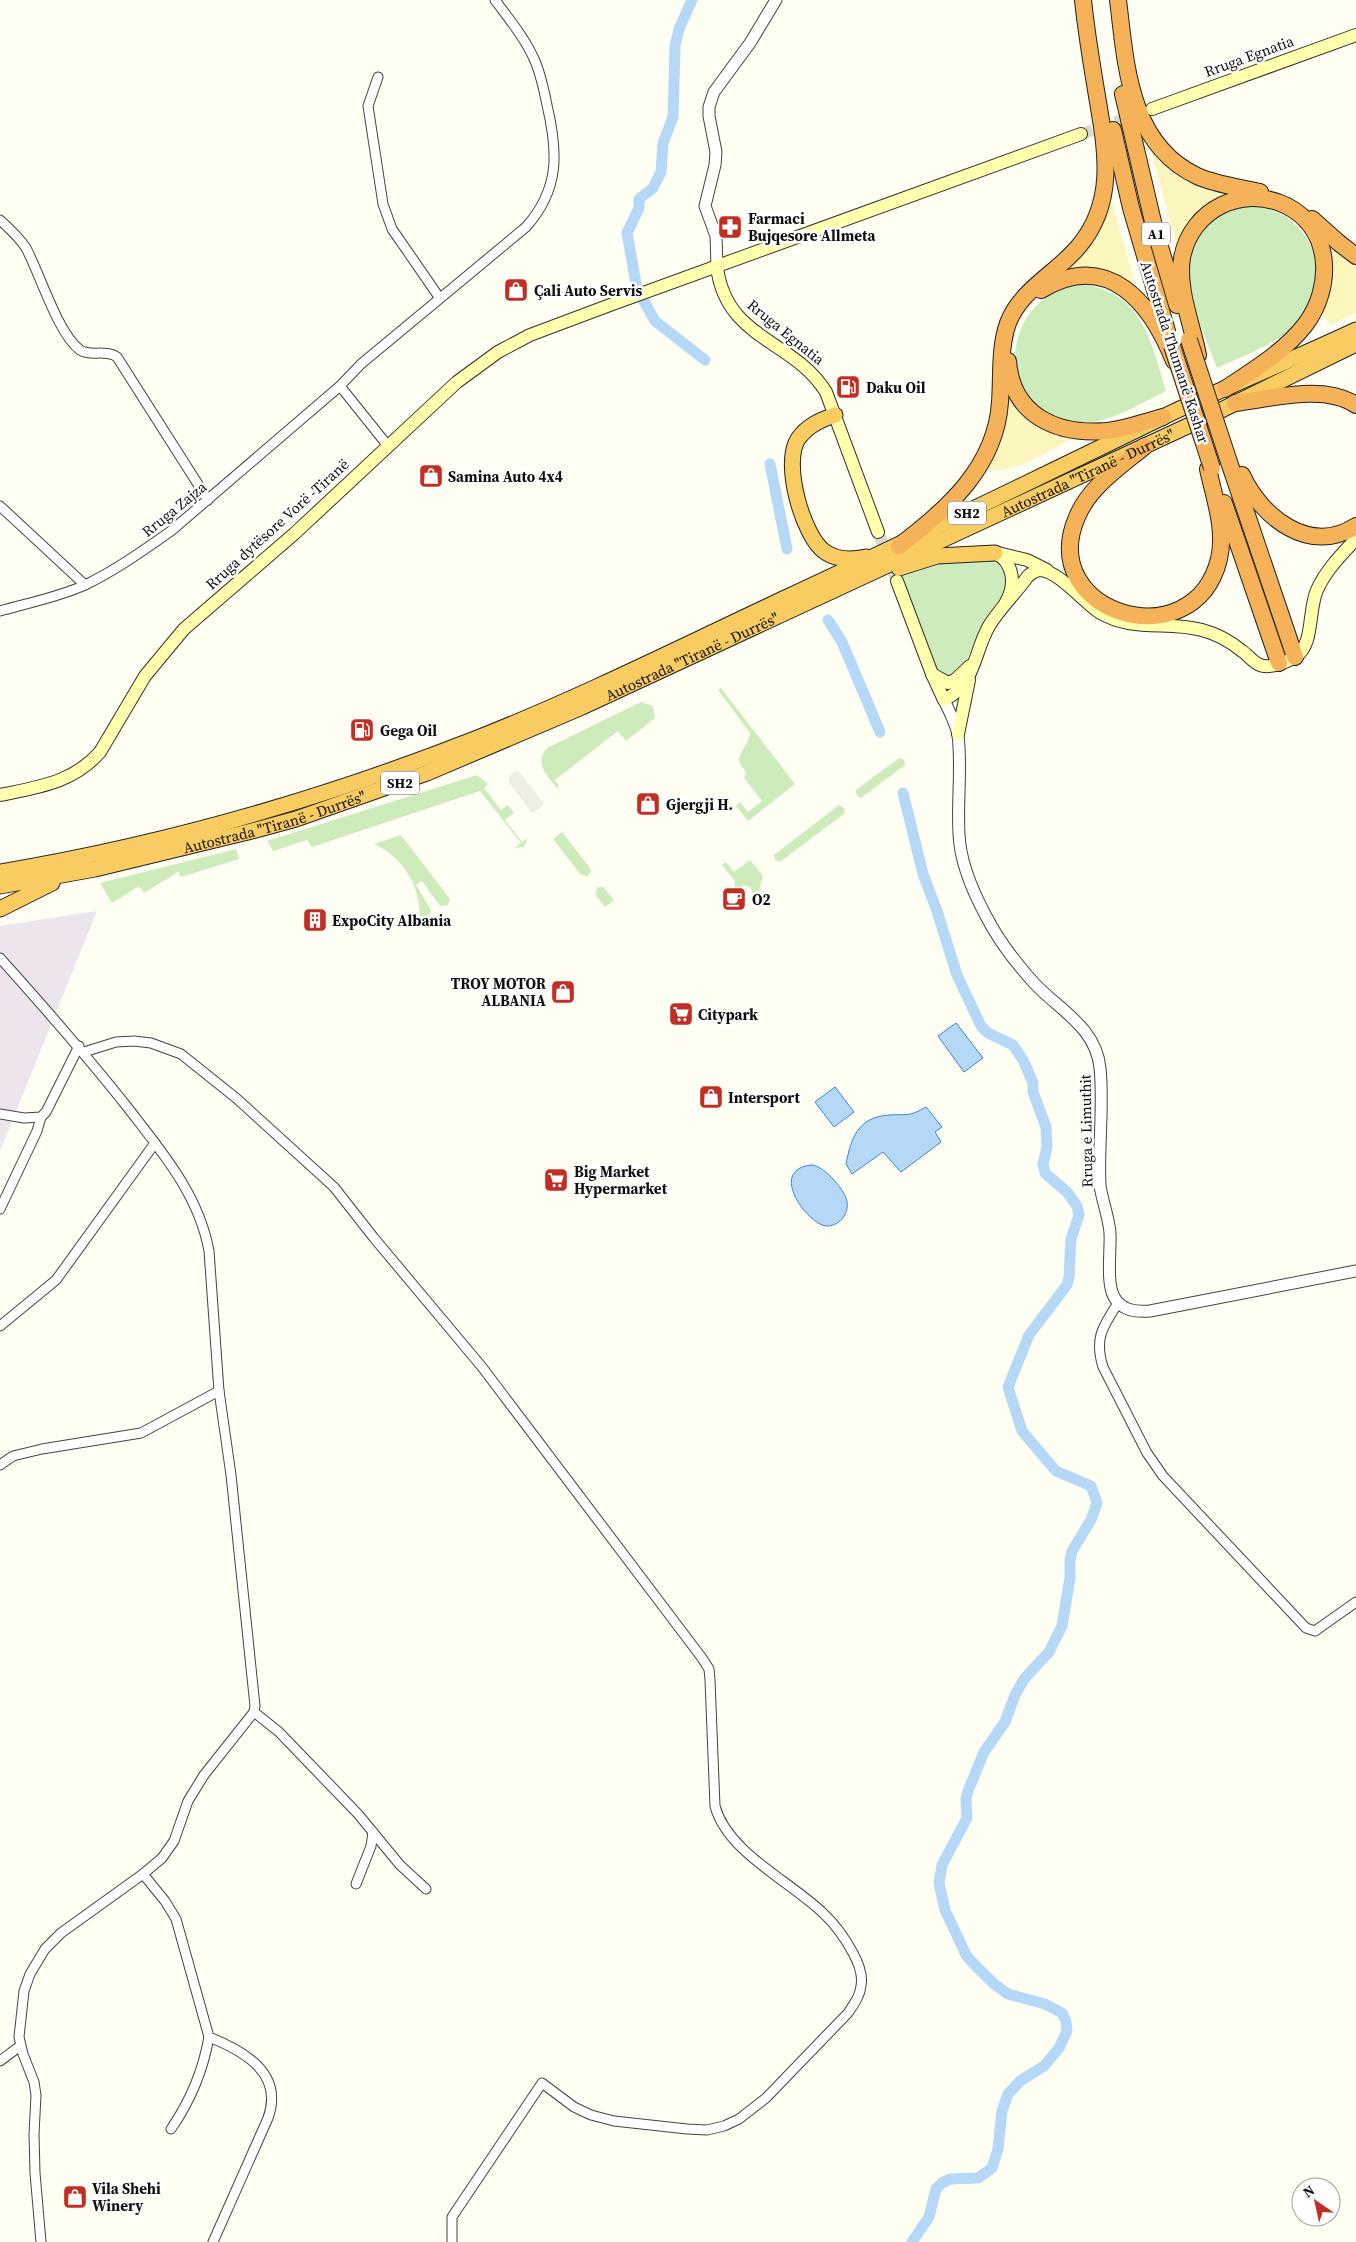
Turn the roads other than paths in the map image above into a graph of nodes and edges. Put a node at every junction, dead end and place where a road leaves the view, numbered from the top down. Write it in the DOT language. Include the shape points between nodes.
graph roads {
  1 [pos="495,0"];
  2 [pos="776,0"];
  3 [pos="1083,0"];
  4 [pos="1091,0"];
  5 [pos="1109,0"];
  6 [pos="1118,0"];
  7 [pos="1356,35"];
  8 [pos="378,77"];
  9 [pos="1152,109"];
  10 [pos="1081,134"];
  11 [pos="0,220"];
  12 [pos="1356,256"];
  13 [pos="717,268"];
  14 [pos="439,297"];
  15 [pos="1356,330"];
  16 [pos="1192,339"];
  17 [pos="1356,344"];
  18 [pos="1170,347"];
  19 [pos="340,386"];
  20 [pos="1225,389"];
  21 [pos="1235,404"];
  22 [pos="1356,405"];
  23 [pos="835,415"];
  24 [pos="1163,417"];
  25 [pos="388,446"];
  26 [pos="1144,446"];
  27 [pos="1232,461"];
  28 [pos="1210,469"];
  29 [pos="208,500"];
  30 [pos="0,506"];
  31 [pos="1356,526"];
  32 [pos="878,532"];
  33 [pos="1356,539"];
  34 [pos="899,546"];
  35 [pos="995,553"];
  36 [pos="880,554"];
  37 [pos="1051,573"];
  38 [pos="897,581"];
  39 [pos="85,585"];
  40 [pos="824,593"];
  41 [pos="0,611"];
  42 [pos="1000,612"];
  43 [pos="976,655"];
  44 [pos="1295,657"];
  45 [pos="1279,663"];
  46 [pos="932,674"];
  47 [pos="970,676"];
  48 [pos="944,700"];
  49 [pos="958,734"];
  50 [pos="0,795"];
  51 [pos="0,872"];
  52 [pos="74,873"];
  53 [pos="0,886"];
  54 [pos="0,909"];
  55 [pos="0,958"];
  56 [pos="82,1049"];
  57 [pos="0,1114"];
  58 [pos="41,1118"];
  59 [pos="155,1143"];
  60 [pos="0,1209"];
  61 [pos="1356,1271"];
  62 [pos="1118,1302"];
  63 [pos="0,1326"];
  64 [pos="219,1391"];
  65 [pos="0,1465"];
  66 [pos="1356,1602"];
  67 [pos="254,1712"];
  68 [pos="373,1832"];
  69 [pos="143,1874"];
  70 [pos="356,1884"];
  71 [pos="426,1889"];
  72 [pos="209,2037"];
  73 [pos="20,2046"];
  74 [pos="0,2061"];
  75 [pos="171,2129"];
  76 [pos="41,2242"];
  77 [pos="213,2242"];
  78 [pos="452,2242"];
  1 -- 14 [label="street, Rruga Zajza" via="527,45 542,80 554,134 554,170 544,202 526,227"];
  2 -- 13 [label="street" via="714,92 709,107 716,152 705,206 716,236"];
  3 -- 34 [label="highway" via="1106,148 1101,208 1080,246 1026,296 1012,315 1002,349 998,423 979,468 948,506"];
  4 -- 18 [label="highway, Autostrada Thumanë Kashar / A1" via="1122,172"];
  5 -- 16 [label="highway, Autostrada Thumanë Kashar / A1" via="1124,104 1140,171 1162,254"];
  6 -- 12 [label="highway" via="1134,101 1144,126 1160,148 1202,178 1267,193 1290,202"];
  7 -- 9 [label="main road, Rruga Egnatia"];
  8 -- 14 [label="street" via="368,106 383,204 392,229"];
  10 -- 13 [label="main road"];
  11 -- 29 [label="street" via="26,249 71,339 85,352 109,353 117,357"];
  13 -- 23 [label="main road, Rruga Egnatia" via="723,293 738,317 814,374"];
  13 -- 25 [label="main road, Rruga dytësore Vorë -Tiranë" via="530,335 498,352 457,382"];
  14 -- 19 [label="street, Rruga Zajza"];
  15 -- 20 [label="highway, Autostrada \"Tiranë - Durrës\" / SH2"];
  16 -- 20 [label="highway" via="1181,270 1185,246 1196,225 1212,210 1241,198 1259,198 1289,207 1314,234 1322,252 1325,278 1319,301 1296,335 1273,356"];
  16 -- 27 [label="highway, Autostrada Thumanë Kashar / A1, bridge" via="1205,389"];
  17 -- 21 [label="highway, Autostrada \"Tiranë - Durrës\" / SH2"];
  18 -- 24 [label="highway" via="1148,312 1128,290 1104,278 1080,276 1054,283 1030,300 1013,325 1007,351 1010,378 1026,407 1040,419 1056,426 1106,431"];
  18 -- 28 [label="highway, Autostrada Thumanë Kashar / A1, bridge"];
  19 -- 25 [label="street"];
  19 -- 29 [label="street, Rruga Zajza"];
  20 -- 24 [label="highway, Autostrada \"Tiranë - Durrës\" / SH2"];
  21 -- 22 [label="highway" via="1326,394"];
  21 -- 26 [label="highway, Autostrada \"Tiranë - Durrës\" / SH2"];
  23 -- 32 [label="main road, Rruga Egnatia"];
  23 -- 36 [label="highway" via="806,429 793,450 792,468 806,523 816,543 832,556 850,559"];
  24 -- 34 [label="highway, Autostrada \"Tiranë - Durrës\" / SH2"];
  25 -- 50 [label="main road, Rruga dytësore Vorë -Tiranë" via="170,643 90,763 59,782"];
  26 -- 28 [label="highway" via="1093,492 1077,515 1071,540 1071,556 1081,584 1100,604 1125,615 1152,617 1169,614 1197,597 1208,584 1219,558 1221,543"];
  26 -- 40 [label="highway, Autostrada \"Tiranë - Durrës\" / SH2"];
  27 -- 31 [label="highway" via="1256,501 1289,528 1320,535 1339,533"];
  27 -- 44 [label="highway"];
  28 -- 45 [label="highway"];
  29 -- 39 [label="street, Rruga Zajza" via="142,552"];
  30 -- 39 [label="street"];
  33 -- 44 [label="main road" via="1335,561 1317,589 1312,602 1308,641"];
  34 -- 36 [label="highway, Autostrada \"Tiranë - Durrës\" / SH2"];
  35 -- 37 [label="main road" via="1027,560"];
  35 -- 40 [label="highway" via="937,556"];
  35 -- 42 [label="main road" via="1004,557 1012,572 1008,598"];
  36 -- 51 [label="highway, Autostrada \"Tiranë - Durrës\" / SH2" via="543,710 430,756 337,788 208,826"];
  37 -- 42 [label="main road" via="1034,571"];
  37 -- 45 [label="main road" via="1085,602 1113,619 1141,626 1179,626 1201,630 1230,642 1260,665"];
  38 -- 46 [label="main road"];
  39 -- 41 [label="street, Rruga Zajza"];
  40 -- 52 [label="highway, Autostrada \"Tiranë - Durrës\" / SH2" via="548,723 427,773 270,826"];
  42 -- 43 [label="main road" via="990,624"];
  43 -- 46 [label="main road" via="970,667 955,680 943,682"];
  43 -- 47 [label="main road"];
  44 -- 45 [label="main road"];
  46 -- 48 [label="main road"];
  47 -- 48 [label="main road" via="961,689"];
  47 -- 49 [label="main road"];
  48 -- 49 [label="street, Rruga e Limuthit"];
  49 -- 62 [label="street, Rruga e Limuthit" via="959,836 973,889 986,916 1016,962 1050,999 1079,1024 1096,1051 1101,1087 1100,1187 1109,1220 1112,1292"];
  52 -- 53 [label="highway, Autostrada \"Tiranë - Durrës\" / SH2"];
  52 -- 54 [label="highway"];
  55 -- 56 [label="street"];
  56 -- 58 [label="street"];
  56 -- 59 [label="street"];
  56 -- 78 [label="street" via="134,1041 151,1043 181,1054 236,1098 334,1187 482,1367 702,1658 710,1680 718,1817 746,1851 822,1912 857,1960 862,1984 848,2013 766,2098 724,2126 707,2130 614,2121 574,2107 542,2084 452,2217"];
  57 -- 58 [label="street"];
  58 -- 60 [label="street"];
  59 -- 63 [label="street" via="56,1280"];
  59 -- 64 [label="street" via="182,1182 205,1230"];
  61 -- 62 [label="street" via="1161,1310 1140,1312"];
  62 -- 66 [label="street" via="1100,1333 1099,1354 1147,1453 1164,1476 1306,1628 1315,1631"];
  64 -- 65 [label="street" via="141,1433 20,1454"];
  64 -- 67 [label="street" via="255,1694"];
  67 -- 68 [label="street" via="279,1732"];
  67 -- 69 [label="street" via="204,1775 188,1802 174,1841 162,1858"];
  68 -- 70 [label="street"];
  68 -- 71 [label="street"];
  69 -- 72 [label="street" via="176,1919"];
  69 -- 73 [label="street" via="67,1928 36,1961 24,1991"];
  72 -- 75 [label="street" via="196,2086"];
  72 -- 77 [label="street" via="251,2058 261,2068 272,2097 268,2118"];
  73 -- 74 [label="street"];
  73 -- 76 [label="street" via="36,2095 35,2173"];
}
